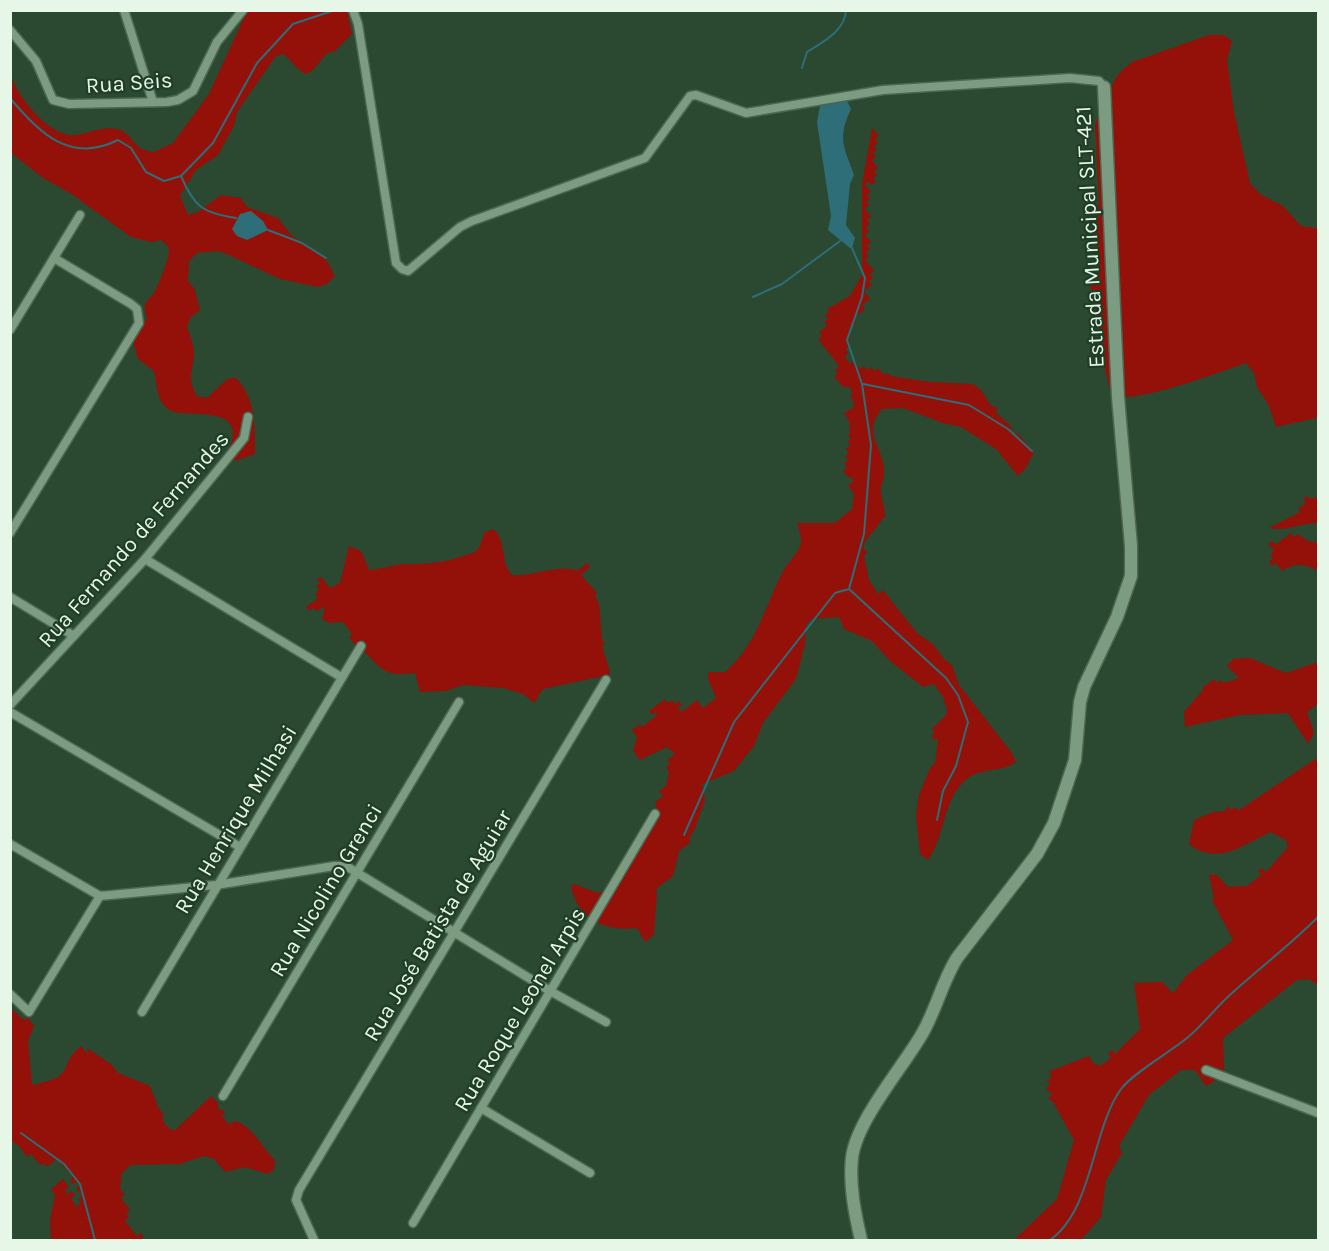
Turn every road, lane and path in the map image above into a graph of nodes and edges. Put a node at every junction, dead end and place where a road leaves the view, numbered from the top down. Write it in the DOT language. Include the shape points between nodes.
graph roads {
  1 [pos="124,10"];
  2 [pos="243,10"];
  3 [pos="353,10"];
  4 [pos="10,30"];
  5 [pos="1104,87"];
  6 [pos="153,102"];
  7 [pos="80,215"];
  8 [pos="54,258"];
  9 [pos="10,330"];
  10 [pos="248,417"];
  11 [pos="10,534"];
  12 [pos="145,559"];
  13 [pos="10,597"];
  14 [pos="74,636"];
  15 [pos="361,646"];
  16 [pos="341,677"];
  17 [pos="606,680"];
  18 [pos="459,702"];
  19 [pos="10,705"];
  20 [pos="10,712"];
  21 [pos="656,814"];
  22 [pos="10,844"];
  23 [pos="240,847"];
  24 [pos="356,873"];
  25 [pos="216,885"];
  26 [pos="100,896"];
  27 [pos="453,931"];
  28 [pos="550,991"];
  29 [pos="10,994"];
  30 [pos="142,1011"];
  31 [pos="606,1022"];
  32 [pos="1206,1070"];
  33 [pos="223,1096"];
  34 [pos="481,1108"];
  35 [pos="1318,1113"];
  36 [pos="590,1173"];
  37 [pos="413,1223"];
  38 [pos="314,1240"];
  39 [pos="861,1240"];
  1 -- 6 [label="street"];
  2 -- 6 [label="street, Rua Seis" via="217,42 193,91 178,100"];
  3 -- 5 [label="street, Estrada Municipal SLT-421" via="396,262 408,271 472,221 645,158 690,96 746,113 883,90 1070,78 1100,81"];
  4 -- 6 [label="street, Rua Seis" via="41,68 53,100 69,104"];
  5 -- 39 [label="street, Estrada Municipal SLT-421" via="1118,397 1131,576 1117,617 1084,687 1076,760 1051,830 957,958 925,1030 856,1143 852,1180"];
  7 -- 8 [label="street"];
  8 -- 9 [label="street"];
  8 -- 11 [label="street" via="131,304 137,309 139,323"];
  10 -- 12 [label="street, Rua Fernando de Fernandes" via="244,438"];
  12 -- 14 [label="street, Rua Fernando de Fernandes"];
  12 -- 16 [label="street"];
  13 -- 14 [label="street"];
  14 -- 19 [label="street, Rua Fernando de Fernandes"];
  15 -- 16 [label="street, Rua Henrique Milhasi"];
  16 -- 23 [label="street, Rua Henrique Milhasi"];
  17 -- 27 [label="street, Rua José Batista de Aguiar"];
  18 -- 24 [label="street, Rua Nicolino Grenci"];
  20 -- 23 [label="street"];
  21 -- 28 [label="street, Rua Roque Leonel Arpis"];
  22 -- 26 [label="street"];
  23 -- 25 [label="street, Rua Henrique Milhasi"];
  24 -- 25 [label="street" via="346,866 334,866"];
  24 -- 27 [label="street"];
  24 -- 33 [label="street, Rua Nicolino Grenci"];
  25 -- 26 [label="street"];
  25 -- 30 [label="street, Rua Henrique Milhasi"];
  26 -- 29 [label="street" via="29,1012"];
  27 -- 28 [label="street"];
  27 -- 38 [label="street, Rua José Batista de Aguiar" via="299,1190 296,1200"];
  28 -- 31 [label="street"];
  28 -- 34 [label="street, Rua Roque Leonel Arpis"];
  32 -- 35 [label="street"];
  34 -- 36 [label="street"];
  34 -- 37 [label="street, Rua Roque Leonel Arpis"];
}
